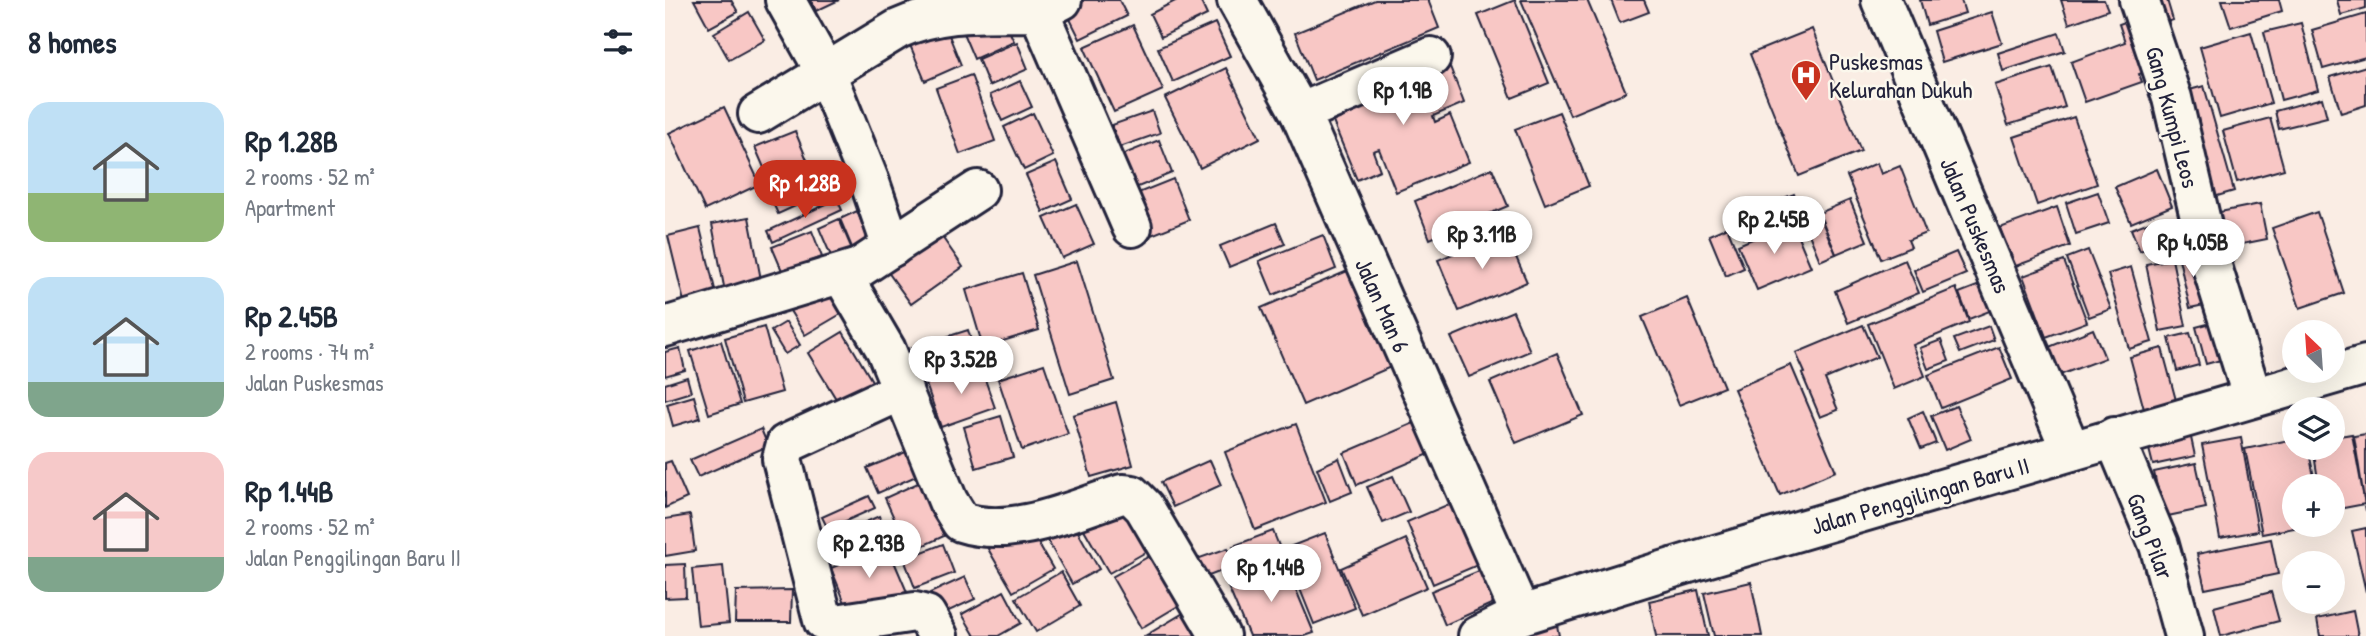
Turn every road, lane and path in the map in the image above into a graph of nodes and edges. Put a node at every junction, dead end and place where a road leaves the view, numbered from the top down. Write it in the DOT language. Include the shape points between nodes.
graph roads {
  1 [pos="785,0"];
  2 [pos="1237,0"];
  3 [pos="1881,0"];
  4 [pos="2139,0"];
  5 [pos="1050,6"];
  6 [pos="1431,57"];
  7 [pos="826,73"];
  8 [pos="1300,113"];
  9 [pos="758,114"];
  10 [pos="978,190"];
  11 [pos="1132,227"];
  12 [pos="892,247"];
  13 [pos="842,275"];
  14 [pos="665,327"];
  15 [pos="2366,365"];
  16 [pos="903,390"];
  17 [pos="2252,396"];
  18 [pos="2114,437"];
  19 [pos="2071,451"];
  20 [pos="1499,628"];
  21 [pos="938,636"];
  22 [pos="1220,636"];
  23 [pos="2184,636"];
  1 -- 7 [label="street"];
  2 -- 8 [label="street, Jalan Man 6"];
  3 -- 19 [label="street, Jalan Puskesmas"];
  4 -- 17 [label="street, Gang Kumpi Leos" via="2172,98 2210,260"];
  5 -- 7 [label="street" via="920,19"];
  5 -- 11 [label="street"];
  6 -- 8 [label="street"];
  7 -- 9 [label="street"];
  7 -- 12 [label="street"];
  8 -- 20 [label="street, Jalan Man 6"];
  10 -- 12 [label="street"];
  12 -- 13 [label="street"];
  13 -- 14 [label="street"];
  13 -- 16 [label="street"];
  15 -- 17 [label="street, Jalan Penggilingan Baru II"];
  16 -- 21 [label="street" via="786,444 782,459 823,620 836,624 915,612 926,615"];
  16 -- 22 [label="street" via="961,522 982,529 1030,522 1122,494 1132,495 1144,507"];
  17 -- 18 [label="street, Jalan Penggilingan Baru II"];
  18 -- 19 [label="street, Jalan Penggilingan Baru II"];
  18 -- 23 [label="street, Gang Pilar" via="2159,545"];
  19 -- 20 [label="street, Jalan Penggilingan Baru II"];
}
